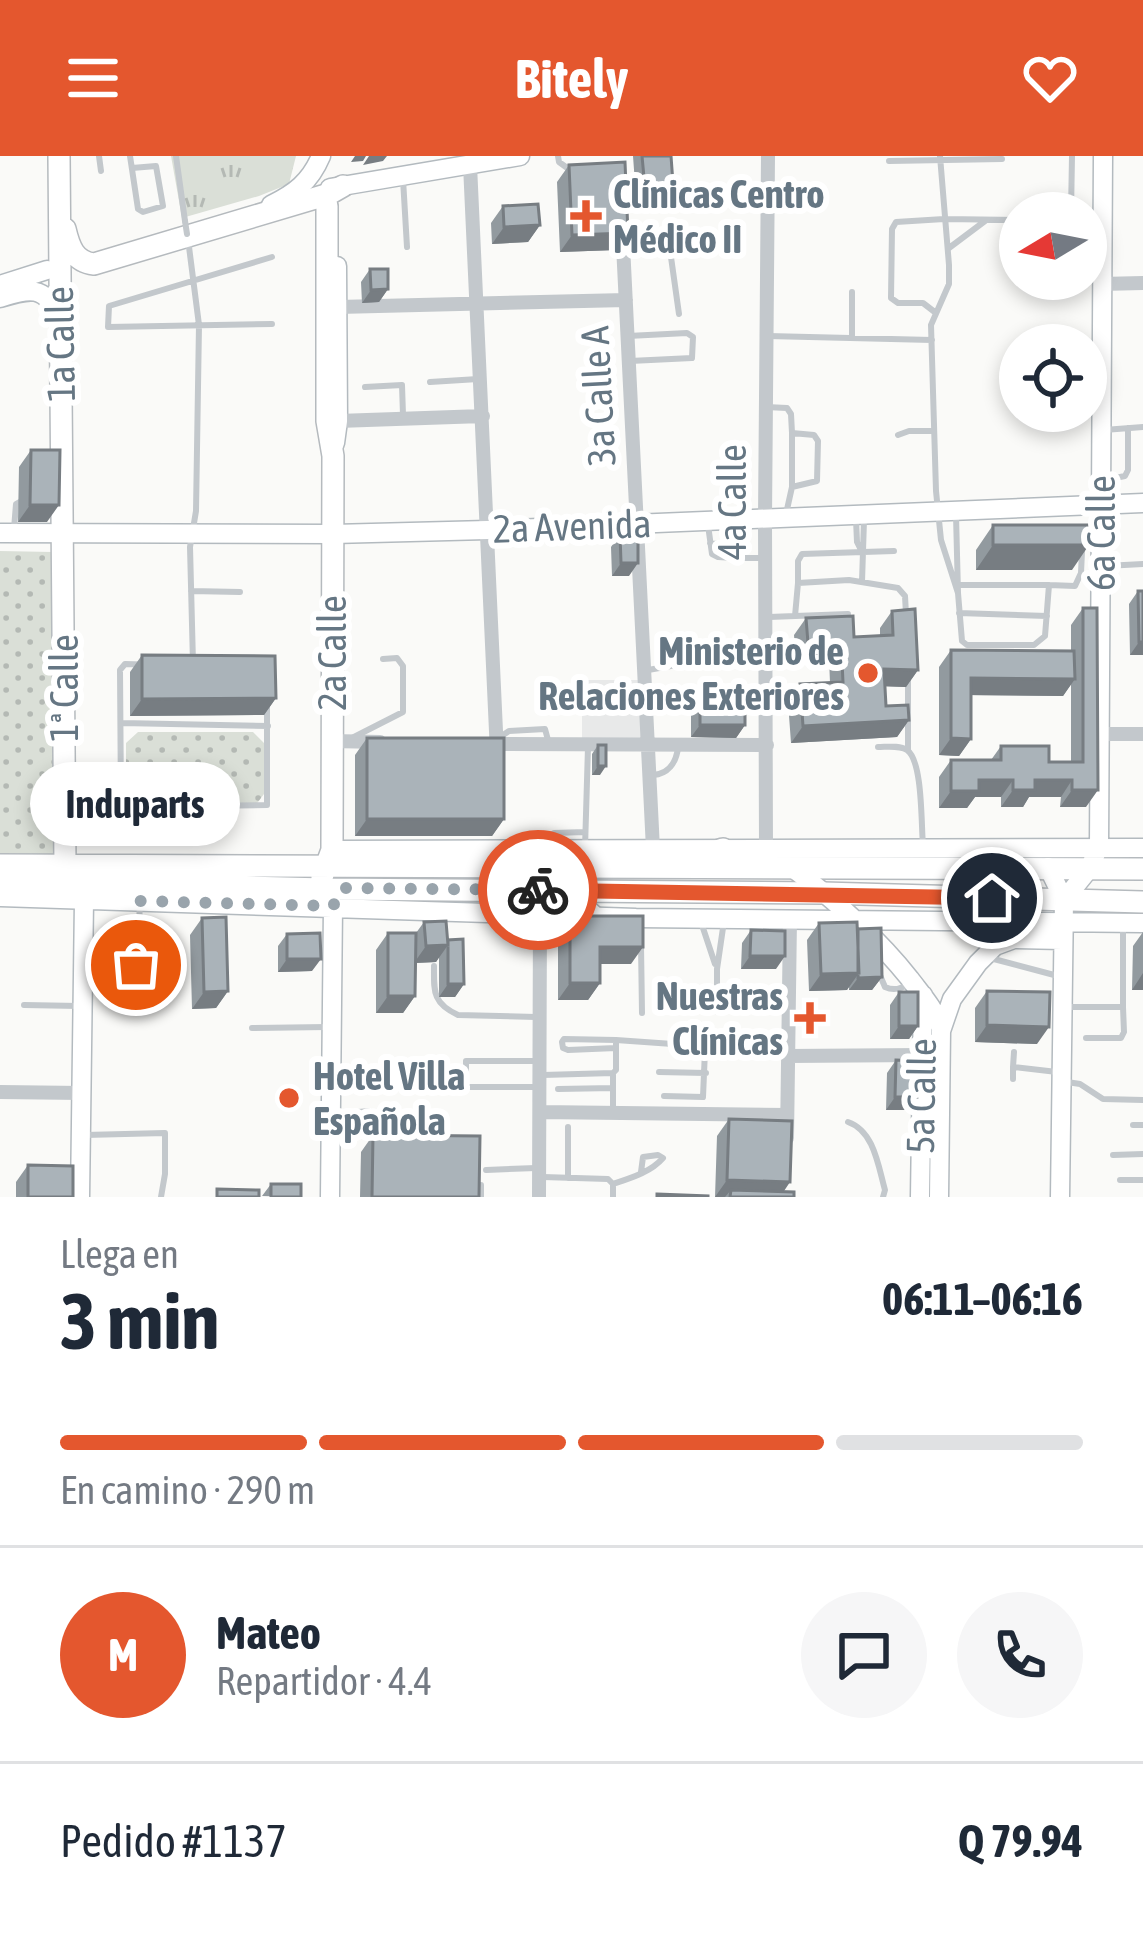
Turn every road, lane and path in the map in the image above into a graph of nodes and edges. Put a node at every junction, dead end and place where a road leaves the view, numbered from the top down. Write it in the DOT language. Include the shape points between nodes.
graph roads {
  1 [pos="59,156"];
  2 [pos="99,156"];
  3 [pos="130,156"];
  4 [pos="176,156"];
  5 [pos="321,156"];
  6 [pos="520,156"];
  7 [pos="557,156"];
  8 [pos="768,156"];
  9 [pos="1072,156"];
  10 [pos="1103,156"];
  11 [pos="500,158"];
  12 [pos="940,158"];
  13 [pos="1002,159"];
  14 [pos="889,160"];
  15 [pos="470,164"];
  16 [pos="401,166"];
  17 [pos="132,168"];
  18 [pos="581,170"];
  19 [pos="101,171"];
  20 [pos="343,186"];
  21 [pos="1071,192"];
  22 [pos="1102,192"];
  23 [pos="620,203"];
  24 [pos="271,205"];
  25 [pos="327,206"];
  26 [pos="61,211"];
  27 [pos="944,219"];
  28 [pos="986,220"];
  29 [pos="999,220"];
  30 [pos="186,229"];
  31 [pos="407,247"];
  32 [pos="950,248"];
  33 [pos="623,250"];
  34 [pos="102,254"];
  35 [pos="272,257"];
  36 [pos="46,270"];
  37 [pos="194,280"];
  38 [pos="1143,283"];
  39 [pos="1107,284"];
  40 [pos="0,285"];
  41 [pos="852,292"];
  42 [pos="0,298"];
  43 [pos="626,300"];
  44 [pos="478,304"];
  45 [pos="338,307"];
  46 [pos="936,313"];
  47 [pos="679,314"];
  48 [pos="60,319"];
  49 [pos="272,324"];
  50 [pos="199,325"];
  51 [pos="628,336"];
  52 [pos="766,336"];
  53 [pos="852,337"];
  54 [pos="932,340"];
  55 [pos="630,361"];
  56 [pos="481,379"];
  57 [pos="430,382"];
  58 [pos="364,387"];
  59 [pos="766,406"];
  60 [pos="483,416"];
  61 [pos="404,419"];
  62 [pos="338,421"];
  63 [pos="1143,427"];
  64 [pos="1128,428"];
  65 [pos="1107,430"];
  66 [pos="934,431"];
  67 [pos="1101,432"];
  68 [pos="792,433"];
  69 [pos="898,435"];
  70 [pos="333,456"];
  71 [pos="1101,481"];
  72 [pos="792,487"];
  73 [pos="32,498"];
  74 [pos="1143,503"];
  75 [pos="1101,504"];
  76 [pos="947,511"];
  77 [pos="859,515"];
  78 [pos="785,518"];
  79 [pos="765,519"];
  80 [pos="708,521"];
  81 [pos="637,524"];
  82 [pos="487,530"];
  83 [pos="7,533"];
  84 [pos="62,533"];
  85 [pos="192,533"];
  86 [pos="333,534"];
  87 [pos="1082,540"];
  88 [pos="710,544"];
  89 [pos="894,550"];
  90 [pos="862,552"];
  91 [pos="734,558"];
  92 [pos="765,558"];
  93 [pos="1143,564"];
  94 [pos="1101,566"];
  95 [pos="862,582"];
  96 [pos="798,583"];
  97 [pos="1049,585"];
  98 [pos="958,590"];
  99 [pos="191,591"];
  100 [pos="240,592"];
  101 [pos="959,613"];
  102 [pos="848,614"];
  103 [pos="795,616"];
  104 [pos="906,616"];
  105 [pos="1047,616"];
  106 [pos="766,618"];
  107 [pos="383,658"];
  108 [pos="682,664"];
  109 [pos="193,666"];
  110 [pos="644,671"];
  111 [pos="908,679"];
  112 [pos="121,723"];
  113 [pos="268,726"];
  114 [pos="1101,734"];
  115 [pos="1143,734"];
  116 [pos="339,741"];
  117 [pos="390,742"];
  118 [pos="496,742"];
  119 [pos="588,743"];
  120 [pos="475,744"];
  121 [pos="648,744"];
  122 [pos="678,744"];
  123 [pos="767,745"];
  124 [pos="878,747"];
  125 [pos="908,751"];
  126 [pos="497,765"];
  127 [pos="650,775"];
  128 [pos="500,829"];
  129 [pos="585,841"];
  130 [pos="1099,847"];
  131 [pos="1143,848"];
  132 [pos="723,849"];
  133 [pos="766,849"];
  134 [pos="923,849"];
  135 [pos="500,850"];
  136 [pos="658,859"];
  137 [pos="0,865"];
  138 [pos="1048,867"];
  139 [pos="794,869"];
  140 [pos="1089,869"];
  141 [pos="1143,869"];
  142 [pos="333,878"];
  143 [pos="0,880"];
  144 [pos="74,882"];
  145 [pos="565,890"];
  146 [pos="824,893"];
  147 [pos="0,897"];
  148 [pos="140,901"];
  149 [pos="1143,902"];
  150 [pos="540,914"];
  151 [pos="592,915"];
  152 [pos="697,917"];
  153 [pos="725,918"];
  154 [pos="856,918"];
  155 [pos="790,919"];
  156 [pos="1063,920"];
  157 [pos="1133,923"];
  158 [pos="638,927"];
  159 [pos="984,955"];
  160 [pos="434,966"];
  161 [pos="718,969"];
  162 [pos="1062,977"];
  163 [pos="917,988"];
  164 [pos="134,1004"];
  165 [pos="24,1005"];
  166 [pos="83,1005"];
  167 [pos="1062,1007"];
  168 [pos="1123,1007"];
  169 [pos="717,1012"];
  170 [pos="642,1013"];
  171 [pos="540,1017"];
  172 [pos="331,1027"];
  173 [pos="252,1028"];
  174 [pos="941,1031"];
  175 [pos="1086,1038"];
  176 [pos="616,1044"];
  177 [pos="1014,1052"];
  178 [pos="922,1055"];
  179 [pos="788,1056"];
  180 [pos="1013,1067"];
  181 [pos="659,1072"];
  182 [pos="613,1073"];
  183 [pos="706,1073"];
  184 [pos="540,1074"];
  185 [pos="1061,1077"];
  186 [pos="1012,1079"];
  187 [pos="613,1088"];
  188 [pos="558,1089"];
  189 [pos="0,1092"];
  190 [pos="82,1093"];
  191 [pos="664,1096"];
  192 [pos="1143,1100"];
  193 [pos="370,1112"];
  194 [pos="540,1112"];
  195 [pos="614,1113"];
  196 [pos="331,1115"];
  197 [pos="787,1115"];
  198 [pos="848,1122"];
  199 [pos="1133,1125"];
  200 [pos="1143,1125"];
  201 [pos="568,1127"];
  202 [pos="81,1135"];
  203 [pos="1143,1154"];
  204 [pos="1113,1155"];
  205 [pos="787,1156"];
  206 [pos="486,1170"];
  207 [pos="539,1172"];
  208 [pos="641,1172"];
  209 [pos="568,1178"];
  210 [pos="1120,1180"];
  211 [pos="1143,1180"];
  212 [pos="614,1184"];
  213 [pos="481,1185"];
  214 [pos="80,1197"];
  215 [pos="161,1197"];
  216 [pos="330,1197"];
  217 [pos="481,1197"];
  218 [pos="539,1197"];
  219 [pos="613,1197"];
  220 [pos="883,1197"];
  221 [pos="920,1197"];
  222 [pos="939,1197"];
  223 [pos="1060,1197"];
  1 -- 26 [label="main road, 1a Calle"];
  2 -- 19 [label="lane"];
  3 -- 17 [label="lane"];
  4 -- 30 [label="lane"];
  5 -- 24 [label="street" via="301,188"];
  6 -- 11 [label="street"];
  7 -- 18 [label="lane" via="566,169"];
  8 -- 52 [label="street, 4a Calle"];
  9 -- 21 [label="lane"];
  10 -- 22 [label="street, 6a Calle"];
  11 -- 15 [label="street"];
  12 -- 13 [label="lane"];
  12 -- 14 [label="lane"];
  12 -- 27 [label="lane"];
  15 -- 16 [label="street"];
  15 -- 44 [label="street"];
  16 -- 20 [label="street"];
  16 -- 31 [label="lane"];
  17 -- 17 [label="lane" via="138,209 163,206 156,166"];
  20 -- 24 [label="street"];
  20 -- 30 [label="main road"];
  20 -- 45 [label="street, 2a Calle" via="336,197"];
  23 -- 33 [label="street, 3a Calle A"];
  24 -- 30 [label="street"];
  25 -- 70 [label="main road, 2a Calle"];
  26 -- 30 [label="main road" via="72,249 86,263"];
  26 -- 48 [label="main road, 1a Calle"];
  27 -- 28 [label="lane"];
  27 -- 32 [label="lane"];
  27 -- 46 [label="lane" via="903,219 892,229 891,298"];
  28 -- 29 [label="lane"];
  28 -- 32 [label="lane"];
  30 -- 34 [label="street"];
  30 -- 37 [label="lane"];
  32 -- 46 [label="lane" via="949,284"];
  33 -- 43 [label="street, 3a Calle A"];
  33 -- 47 [label="lane" via="670,250"];
  35 -- 37 [label="lane"];
  36 -- 40 [label="street"];
  37 -- 50 [label="lane"];
  37 -- 50 [label="lane" via="109,306 109,327"];
  38 -- 39 [label="street"];
  41 -- 53 [label="lane"];
  42 -- 48 [label="street" via="41,293"];
  43 -- 44 [label="street"];
  43 -- 51 [label="street, 3a Calle A"];
  44 -- 45 [label="street"];
  44 -- 56 [label="street"];
  45 -- 62 [label="street, 2a Calle"];
  46 -- 54 [label="lane"];
  48 -- 84 [label="main road, 1a Calle"];
  49 -- 50 [label="lane"];
  50 -- 85 [label="lane"];
  51 -- 55 [label="street, 3a Calle A"];
  51 -- 55 [label="lane" via="694,337 692,358"];
  52 -- 53 [label="lane"];
  52 -- 59 [label="street, 4a Calle"];
  53 -- 54 [label="lane"];
  54 -- 66 [label="lane"];
  55 -- 81 [label="street, 3a Calle A"];
  56 -- 57 [label="lane"];
  56 -- 60 [label="street"];
  58 -- 61 [label="lane" via="402,385"];
  59 -- 68 [label="lane" via="790,411"];
  59 -- 79 [label="street, 4a Calle"];
  60 -- 61 [label="street"];
  60 -- 82 [label="street"];
  61 -- 62 [label="street"];
  62 -- 70 [label="street, 2a Calle"];
  63 -- 64 [label="lane"];
  64 -- 65 [label="lane"];
  64 -- 71 [label="lane" via="1125,476"];
  66 -- 69 [label="lane"];
  66 -- 76 [label="lane"];
  67 -- 71 [label="street, 6a Calle"];
  68 -- 72 [label="lane"];
  68 -- 72 [label="lane" via="817,437 819,476"];
  70 -- 86 [label="main road, 2a Calle"];
  71 -- 75 [label="street, 6a Calle"];
  72 -- 78 [label="lane"];
  73 -- 83 [label="lane" via="16,503"];
  74 -- 75 [label="street, 2a Avenida"];
  75 -- 76 [label="street, 2a Avenida"];
  75 -- 94 [label="street, 6a Calle"];
  76 -- 77 [label="street, 2a Avenida"];
  76 -- 98 [label="lane"];
  76 -- 98 [label="lane" via="942,547"];
  77 -- 78 [label="street, 2a Avenida"];
  77 -- 90 [label="lane"];
  78 -- 79 [label="street, 2a Avenida"];
  79 -- 80 [label="street, 2a Avenida"];
  79 -- 92 [label="street, 4a Calle"];
  80 -- 81 [label="street, 2a Avenida"];
  80 -- 88 [label="lane"];
  81 -- 82 [label="street, 2a Avenida"];
  81 -- 110 [label="street, 3a Calle A"];
  82 -- 86 [label="street, 2a Avenida"];
  82 -- 118 [label="street"];
  83 -- 84 [label="street, 2a Avenida"];
  84 -- 85 [label="street, 2a Avenida"];
  84 -- 144 [label="main road, 1ª Calle"];
  85 -- 86 [label="street, 2a Avenida"];
  85 -- 99 [label="lane"];
  86 -- 116 [label="main road, 2a Calle"];
  87 -- 97 [label="lane" via="1075,586"];
  88 -- 91 [label="lane" via="712,554"];
  88 -- 91 [label="lane" via="735,545"];
  89 -- 90 [label="lane"];
  90 -- 95 [label="lane"];
  90 -- 96 [label="lane" via="802,554"];
  91 -- 92 [label="lane"];
  92 -- 106 [label="street, 4a Calle"];
  93 -- 94 [label="lane"];
  94 -- 114 [label="street, 6a Calle"];
  95 -- 96 [label="lane"];
  95 -- 104 [label="lane" via="904,592"];
  96 -- 103 [label="lane"];
  97 -- 98 [label="lane"];
  97 -- 105 [label="lane"];
  98 -- 101 [label="lane"];
  99 -- 100 [label="lane"];
  99 -- 109 [label="lane"];
  101 -- 105 [label="lane"];
  101 -- 105 [label="lane" via="967,645 1034,645 1045,636"];
  102 -- 103 [label="lane"];
  103 -- 106 [label="lane"];
  106 -- 123 [label="street, 4a Calle"];
  107 -- 116 [label="lane" via="403,666 403,712"];
  108 -- 110 [label="lane"];
  109 -- 112 [label="lane" via="121,666"];
  109 -- 113 [label="lane" via="267,668"];
  110 -- 121 [label="street, 3a Calle A"];
  111 -- 125 [label="lane"];
  112 -- 113 [label="lane"];
  112 -- 113 [label="lane" via="123,807 267,806"];
  114 -- 115 [label="street"];
  114 -- 130 [label="street, 6a Calle"];
  116 -- 117 [label="street"];
  116 -- 142 [label="main road, 2a Calle"];
  118 -- 119 [label="street"];
  118 -- 120 [label="street"];
  118 -- 126 [label="street"];
  119 -- 121 [label="street"];
  119 -- 129 [label="lane"];
  121 -- 122 [label="street"];
  121 -- 127 [label="street, 3a Calle A"];
  122 -- 123 [label="street"];
  122 -- 127 [label="lane" via="670,769"];
  123 -- 133 [label="street, 4a Calle"];
  124 -- 125 [label="lane"];
  125 -- 134 [label="lane" via="917,762"];
  127 -- 136 [label="street, 3a Calle A"];
  128 -- 135 [label="street"];
  129 -- 135 [label="street"];
  129 -- 136 [label="street"];
  130 -- 131 [label="street"];
  130 -- 134 [label="street"];
  130 -- 140 [label="street, 6a Calle"];
  132 -- 133 [label="street"];
  132 -- 136 [label="main road"];
  133 -- 134 [label="street"];
  133 -- 139 [label="street, 5a Calle"];
  135 -- 142 [label="street"];
  136 -- 139 [label="main road"];
  136 -- 142 [label="main road"];
  137 -- 144 [label="main road"];
  138 -- 139 [label="main road"];
  138 -- 140 [label="main road"];
  138 -- 156 [label="street"];
  139 -- 146 [label="street, 5a Calle"];
  140 -- 141 [label="main road"];
  140 -- 156 [label="street, 6a Calle"];
  142 -- 144 [label="main road"];
  142 -- 145 [label="main road"];
  142 -- 148 [label="street"];
  142 -- 150 [label="street"];
  142 -- 172 [label="street, 2a Calle"];
  143 -- 144 [label="main road"];
  144 -- 147 [label="street"];
  144 -- 148 [label="street"];
  144 -- 166 [label="street, 1ª Calle"];
  145 -- 146 [label="main road"];
  145 -- 151 [label="main road"];
  146 -- 154 [label="street, 5a Calle"];
  146 -- 156 [label="main road"];
  148 -- 164 [label="lane"];
  149 -- 156 [label="main road"];
  150 -- 151 [label="street"];
  150 -- 171 [label="street"];
  151 -- 158 [label="street"];
  152 -- 153 [label="street"];
  152 -- 158 [label="street"];
  152 -- 161 [label="lane"];
  153 -- 155 [label="street"];
  153 -- 161 [label="lane"];
  154 -- 155 [label="street"];
  154 -- 156 [label="street"];
  154 -- 163 [label="street, 5a Calle"];
  155 -- 179 [label="street"];
  156 -- 157 [label="street"];
  156 -- 159 [label="street"];
  156 -- 162 [label="street"];
  157 -- 168 [label="lane"];
  158 -- 170 [label="lane"];
  159 -- 162 [label="lane"];
  159 -- 174 [label="street, 5a Calle" via="952,999"];
  160 -- 171 [label="lane" via="434,992 458,1016"];
  161 -- 169 [label="lane"];
  162 -- 167 [label="street"];
  163 -- 174 [label="street, 5a Calle"];
  163 -- 178 [label="street, 5a Calle"];
  165 -- 166 [label="lane"];
  166 -- 190 [label="street, 1ª Calle"];
  167 -- 168 [label="lane"];
  167 -- 185 [label="street"];
  168 -- 175 [label="lane" via="1121,1038"];
  171 -- 184 [label="street"];
  172 -- 173 [label="lane"];
  172 -- 196 [label="street, 2a Calle"];
  174 -- 222 [label="street, 5a Calle"];
  176 -- 176 [label="lane" via="568,1050 562,1042"];
  176 -- 182 [label="lane"];
  176 -- 183 [label="lane" via="701,1046"];
  177 -- 180 [label="lane"];
  178 -- 179 [label="street"];
  178 -- 221 [label="street, 5a Calle"];
  179 -- 197 [label="street"];
  180 -- 185 [label="lane"];
  180 -- 186 [label="lane"];
  181 -- 183 [label="lane"];
  182 -- 184 [label="lane"];
  182 -- 187 [label="lane"];
  183 -- 191 [label="lane" via="703,1096"];
  184 -- 184 [label="lane" via="466,1087 466,1061"];
  184 -- 194 [label="street"];
  185 -- 192 [label="lane" via="1103,1099"];
  185 -- 223 [label="street"];
  187 -- 188 [label="lane"];
  187 -- 195 [label="lane"];
  189 -- 190 [label="street"];
  190 -- 202 [label="street, 1ª Calle"];
  193 -- 196 [label="lane"];
  194 -- 195 [label="street"];
  194 -- 207 [label="street"];
  195 -- 197 [label="street"];
  196 -- 216 [label="street, 2a Calle"];
  197 -- 205 [label="street"];
  198 -- 220 [label="lane" via="870,1143"];
  199 -- 200 [label="lane"];
  201 -- 209 [label="lane"];
  202 -- 214 [label="street, 1ª Calle"];
  202 -- 215 [label="lane" via="165,1133"];
  203 -- 204 [label="lane"];
  206 -- 207 [label="lane"];
  207 -- 209 [label="lane"];
  207 -- 218 [label="street"];
  208 -- 212 [label="lane"];
  209 -- 212 [label="lane"];
  210 -- 211 [label="lane"];
  212 -- 219 [label="lane"];
  213 -- 217 [label="lane"];
}
